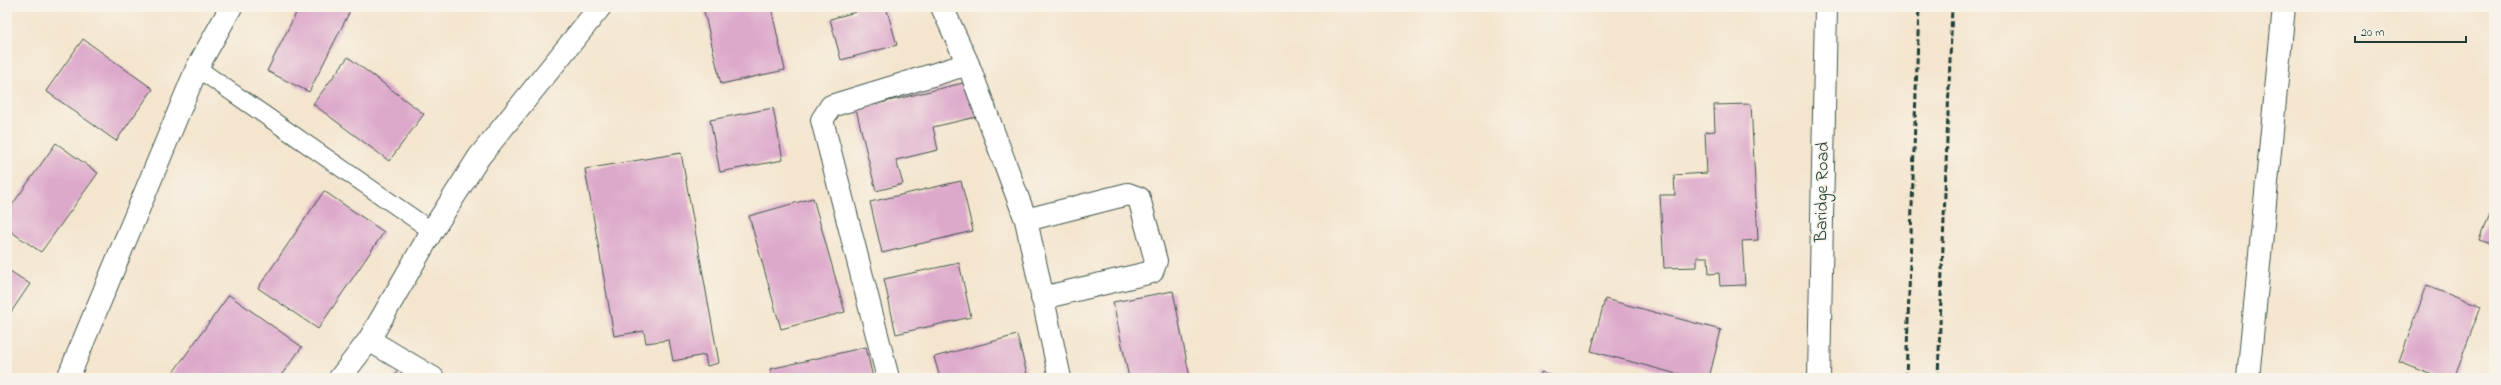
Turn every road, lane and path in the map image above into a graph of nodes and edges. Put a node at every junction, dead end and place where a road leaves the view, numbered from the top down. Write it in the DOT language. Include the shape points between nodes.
graph roads {
  1 [pos="231,7"];
  2 [pos="600,7"];
  3 [pos="942,7"];
  4 [pos="1826,7"];
  5 [pos="2284,7"];
  6 [pos="968,64"];
  7 [pos="197,68"];
  8 [pos="1026,220"];
  9 [pos="432,231"];
  10 [pos="1042,298"];
  11 [pos="369,340"];
  12 [pos="68,378"];
  13 [pos="340,378"];
  14 [pos="434,378"];
  15 [pos="888,378"];
  16 [pos="1060,378"];
  17 [pos="1819,378"];
  18 [pos="2248,378"];
  1 -- 7 [label="street"];
  2 -- 9 [label="street" via="479,157"];
  3 -- 6 [label="street"];
  4 -- 17 [label="street, Baridge Road"];
  5 -- 18 [label="street"];
  6 -- 8 [label="street"];
  6 -- 15 [label="street" via="831,106 822,120"];
  7 -- 9 [label="lane"];
  7 -- 12 [label="street"];
  8 -- 10 [label="street"];
  8 -- 10 [label="street" via="1128,194 1139,198 1156,261 1152,272"];
  9 -- 11 [label="street"];
  10 -- 16 [label="street"];
  11 -- 13 [label="street"];
  11 -- 14 [label="street"];
}
